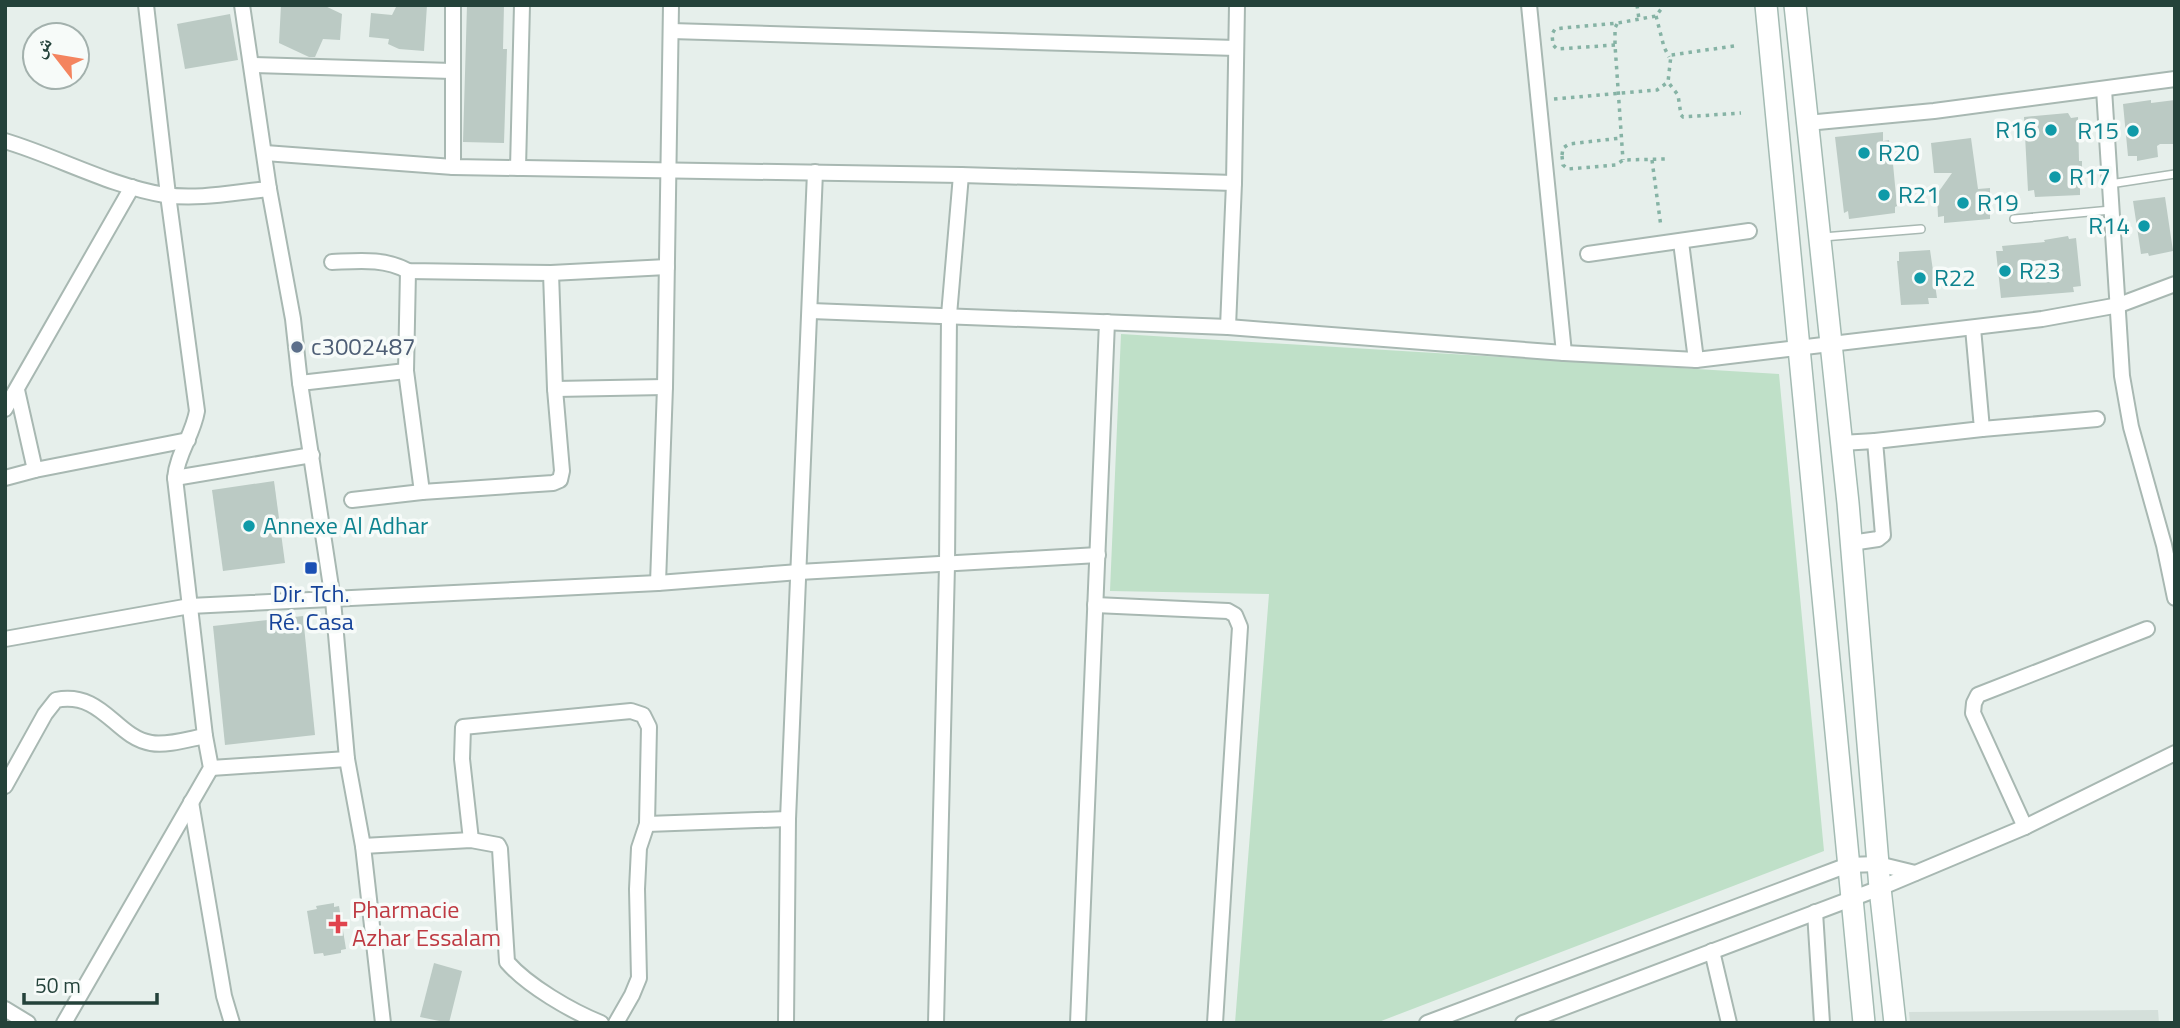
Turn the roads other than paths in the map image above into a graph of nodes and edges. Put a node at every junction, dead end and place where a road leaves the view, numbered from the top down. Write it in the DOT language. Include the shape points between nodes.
graph roads {
  1 [pos="146,5"];
  2 [pos="242,5"];
  3 [pos="453,5"];
  4 [pos="522,5"];
  5 [pos="671,5"];
  6 [pos="1237,5"];
  7 [pos="1529,5"];
  8 [pos="1766,5"];
  9 [pos="1795,5"];
  10 [pos="671,31"];
  11 [pos="1236,48"];
  12 [pos="252,65"];
  13 [pos="452,71"];
  14 [pos="2175,79"];
  15 [pos="2104,89"];
  16 [pos="1807,123"];
  17 [pos="5,141"];
  18 [pos="265,153"];
  19 [pos="453,167"];
  20 [pos="518,168"];
  21 [pos="670,170"];
  22 [pos="815,173"];
  23 [pos="2175,174"];
  24 [pos="961,175"];
  25 [pos="1234,183"];
  26 [pos="2109,184"];
  27 [pos="132,187"];
  28 [pos="269,189"];
  29 [pos="168,195"];
  30 [pos="2111,210"];
  31 [pos="2014,219"];
  32 [pos="1921,229"];
  33 [pos="1749,232"];
  34 [pos="1819,238"];
  35 [pos="1681,242"];
  36 [pos="1588,254"];
  37 [pos="332,262"];
  38 [pos="667,267"];
  39 [pos="408,271"];
  40 [pos="551,273"];
  41 [pos="2175,284"];
  42 [pos="2119,304"];
  43 [pos="811,311"];
  44 [pos="949,315"];
  45 [pos="1107,321"];
  46 [pos="1228,327"];
  47 [pos="1973,328"];
  48 [pos="1830,345"];
  49 [pos="1800,349"];
  50 [pos="1564,353"];
  51 [pos="1696,360"];
  52 [pos="406,371"];
  53 [pos="300,383"];
  54 [pos="665,387"];
  55 [pos="555,389"];
  56 [pos="17,390"];
  57 [pos="5,409"];
  58 [pos="2097,419"];
  59 [pos="1982,429"];
  60 [pos="188,440"];
  61 [pos="1875,441"];
  62 [pos="1841,443"];
  63 [pos="312,455"];
  64 [pos="35,470"];
  65 [pos="5,478"];
  66 [pos="175,478"];
  67 [pos="422,492"];
  68 [pos="352,500"];
  69 [pos="1851,543"];
  70 [pos="2169,543"];
  71 [pos="1098,555"];
  72 [pos="947,565"];
  73 [pos="799,572"];
  74 [pos="658,583"];
  75 [pos="2175,598"];
  76 [pos="333,600"];
  77 [pos="1095,605"];
  78 [pos="190,606"];
  79 [pos="2147,629"];
  80 [pos="5,639"];
  81 [pos="205,736"];
  82 [pos="2175,753"];
  83 [pos="347,759"];
  84 [pos="211,768"];
  85 [pos="5,786"];
  86 [pos="191,802"];
  87 [pos="788,819"];
  88 [pos="647,824"];
  89 [pos="2025,827"];
  90 [pos="471,840"];
  91 [pos="363,846"];
  92 [pos="1878,864"];
  93 [pos="1848,865"];
  94 [pos="1915,873"];
  95 [pos="1880,888"];
  96 [pos="1851,899"];
  97 [pos="1815,912"];
  98 [pos="1712,951"];
  99 [pos="5,1009"];
  100 [pos="28,1023"];
  101 [pos="64,1023"];
  102 [pos="232,1023"];
  103 [pos="383,1023"];
  104 [pos="601,1023"];
  105 [pos="616,1023"];
  106 [pos="786,1023"];
  107 [pos="936,1023"];
  108 [pos="1078,1023"];
  109 [pos="1215,1023"];
  110 [pos="1427,1023"];
  111 [pos="1523,1023"];
  112 [pos="1729,1023"];
  113 [pos="1822,1023"];
  114 [pos="1864,1023"];
  115 [pos="1895,1023"];
  1 -- 29 [label="street"];
  2 -- 12 [label="street"];
  3 -- 13 [label="street"];
  4 -- 20 [label="street"];
  5 -- 10 [label="street"];
  6 -- 11 [label="street"];
  7 -- 50 [label="street"];
  8 -- 49 [label="street"];
  9 -- 16 [label="street"];
  10 -- 11 [label="street"];
  10 -- 21 [label="street"];
  11 -- 25 [label="street"];
  12 -- 13 [label="street"];
  12 -- 18 [label="street"];
  13 -- 19 [label="street"];
  14 -- 15 [label="street"];
  15 -- 16 [label="street"];
  15 -- 26 [label="street"];
  16 -- 34 [label="street"];
  17 -- 27 [label="street"];
  18 -- 19 [label="street"];
  18 -- 28 [label="street"];
  19 -- 20 [label="street"];
  20 -- 21 [label="street"];
  21 -- 22 [label="street"];
  21 -- 38 [label="street"];
  22 -- 24 [label="street"];
  22 -- 43 [label="street"];
  23 -- 26 [label="lane"];
  24 -- 25 [label="street"];
  24 -- 44 [label="street"];
  25 -- 46 [label="street"];
  26 -- 30 [label="street"];
  27 -- 29 [label="street"];
  27 -- 56 [label="street"];
  28 -- 29 [label="street"];
  28 -- 53 [label="street"];
  29 -- 60 [label="street" via="197,411"];
  30 -- 31 [label="lane"];
  30 -- 42 [label="street"];
  32 -- 34 [label="lane"];
  33 -- 35 [label="street"];
  34 -- 48 [label="street"];
  35 -- 36 [label="street"];
  35 -- 51 [label="street"];
  37 -- 39 [label="street" via="381,261"];
  38 -- 40 [label="street"];
  38 -- 54 [label="street"];
  39 -- 40 [label="street"];
  39 -- 52 [label="street"];
  40 -- 55 [label="street"];
  41 -- 42 [label="street"];
  42 -- 47 [label="street"];
  42 -- 70 [label="street" via="2130,427"];
  43 -- 44 [label="street"];
  43 -- 73 [label="street"];
  44 -- 45 [label="street"];
  44 -- 72 [label="street"];
  45 -- 46 [label="street"];
  45 -- 71 [label="street"];
  46 -- 50 [label="street"];
  47 -- 48 [label="street"];
  47 -- 59 [label="street"];
  48 -- 49 [label="street"];
  48 -- 62 [label="street"];
  49 -- 51 [label="street"];
  49 -- 93 [label="street"];
  50 -- 51 [label="street"];
  52 -- 53 [label="street"];
  52 -- 67 [label="street"];
  53 -- 63 [label="street"];
  54 -- 55 [label="street"];
  54 -- 74 [label="street"];
  55 -- 67 [label="street" via="561,480"];
  56 -- 57 [label="street"];
  56 -- 64 [label="street"];
  58 -- 59 [label="street"];
  59 -- 61 [label="street"];
  60 -- 64 [label="street"];
  60 -- 66 [label="street" via="177,461"];
  61 -- 62 [label="street"];
  61 -- 69 [label="street" via="1883,535"];
  62 -- 69 [label="street"];
  63 -- 66 [label="street"];
  63 -- 76 [label="street"];
  64 -- 65 [label="street"];
  66 -- 78 [label="street"];
  67 -- 68 [label="street"];
  69 -- 92 [label="street"];
  70 -- 75 [label="street"];
  71 -- 72 [label="street"];
  71 -- 77 [label="street"];
  72 -- 73 [label="street"];
  72 -- 107 [label="street"];
  73 -- 74 [label="street"];
  73 -- 87 [label="street"];
  74 -- 76 [label="street"];
  76 -- 78 [label="street"];
  76 -- 83 [label="street"];
  77 -- 108 [label="street"];
  77 -- 109 [label="street" via="1228,611 1238,620"];
  78 -- 80 [label="street"];
  78 -- 81 [label="street"];
  79 -- 89 [label="street" via="1978,695 1973,713"];
  81 -- 84 [label="street"];
  81 -- 85 [label="street" via="154,744 134,737 83,701 55,700"];
  82 -- 89 [label="street"];
  83 -- 84 [label="street"];
  83 -- 91 [label="street"];
  84 -- 86 [label="street"];
  86 -- 101 [label="street"];
  86 -- 102 [label="street"];
  87 -- 88 [label="street"];
  87 -- 106 [label="street"];
  88 -- 90 [label="street" via="649,727 643,715 631,711 468,725 461,733"];
  88 -- 105 [label="street" via="638,862 639,978"];
  89 -- 94 [label="street"];
  90 -- 91 [label="street"];
  90 -- 104 [label="street" via="494,843 500,849 507,962 551,996"];
  91 -- 103 [label="street"];
  92 -- 93 [label="street"];
  92 -- 94 [label="street"];
  92 -- 95 [label="street"];
  93 -- 96 [label="street"];
  93 -- 110 [label="street"];
  94 -- 95 [label="street"];
  95 -- 96 [label="street"];
  95 -- 115 [label="street"];
  96 -- 97 [label="street"];
  96 -- 114 [label="street"];
  97 -- 98 [label="street"];
  97 -- 113 [label="street"];
  98 -- 111 [label="street"];
  98 -- 112 [label="street"];
  99 -- 100 [label="street"];
}
